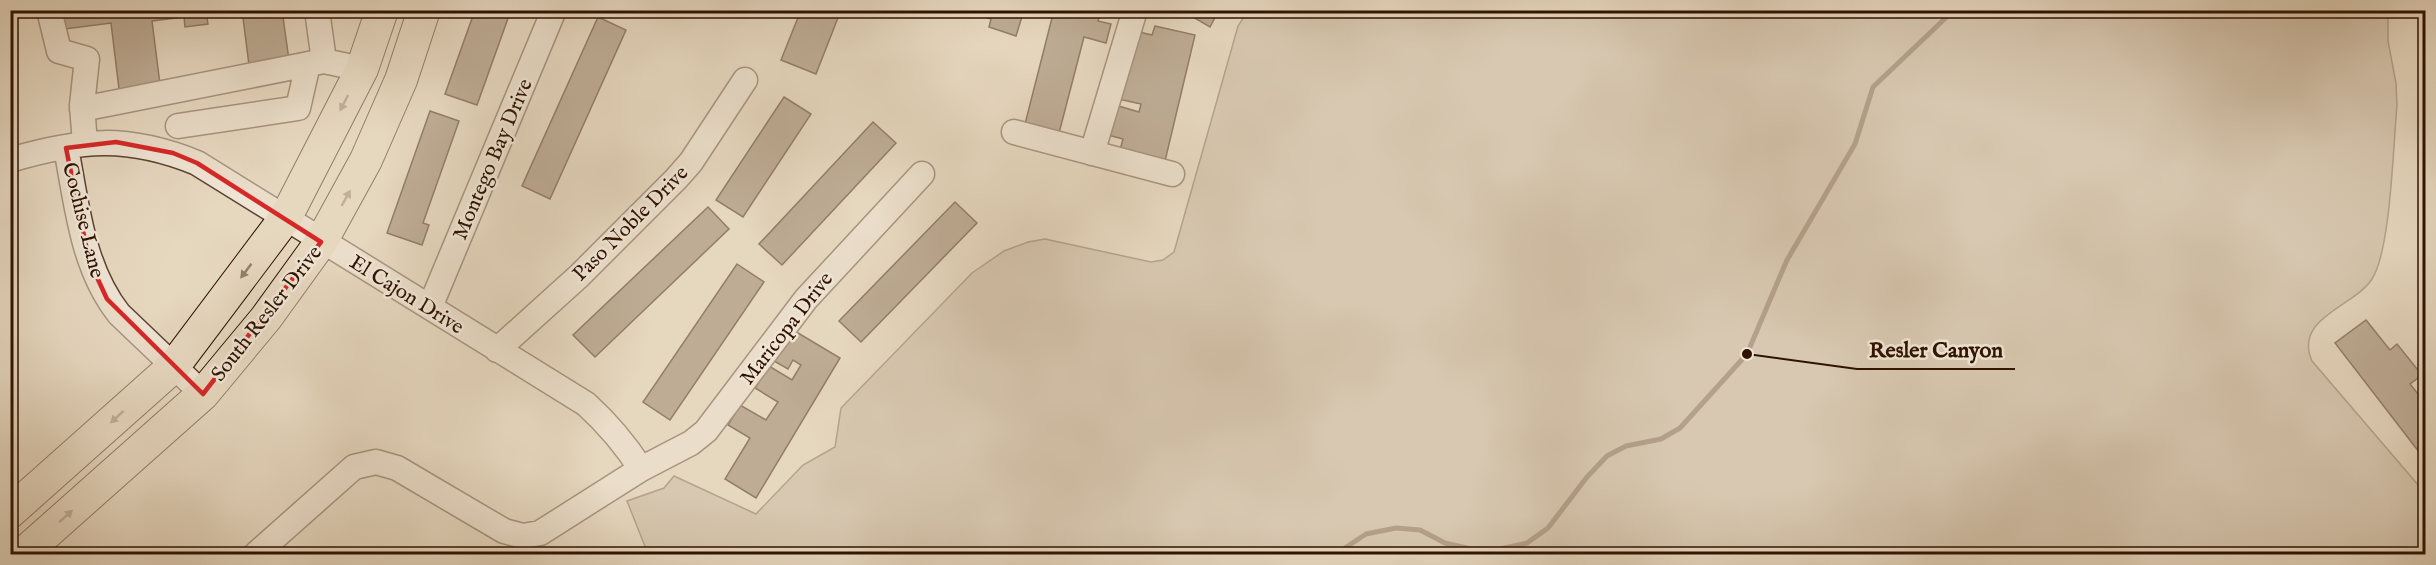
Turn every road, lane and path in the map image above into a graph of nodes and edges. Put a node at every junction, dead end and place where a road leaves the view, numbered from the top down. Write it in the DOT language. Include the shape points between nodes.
graph roads {
  1 [pos="49,10"];
  2 [pos="317,10"];
  3 [pos="382,10"];
  4 [pos="424,10"];
  5 [pos="554,10"];
  6 [pos="1135,10"];
  7 [pos="316,62"];
  8 [pos="362,69"];
  9 [pos="745,80"];
  10 [pos="82,109"];
  11 [pos="178,126"];
  12 [pos="1014,132"];
  13 [pos="75,146"];
  14 [pos="1092,153"];
  15 [pos="10,160"];
  16 [pos="922,174"];
  17 [pos="1172,174"];
  18 [pos="286,217"];
  19 [pos="321,242"];
  20 [pos="430,307"];
  21 [pos="497,350"];
  22 [pos="174,366"];
  23 [pos="203,394"];
  24 [pos="641,469"];
  25 [pos="10,512"];
  26 [pos="23,555"];
  27 [pos="256,555"];
  1 -- 10 [label="street, Cochise Lane" via="59,51 87,59"];
  2 -- 7 [label="street"];
  3 -- 8 [label="main road, South Resler Drive"];
  19 -- 4 [label="main road, South Resler Drive, one-way" via="366,160 401,80"];
  5 -- 20 [label="street, Montego Bay Drive"];
  6 -- 14 [label="street"];
  7 -- 8 [label="street"];
  7 -- 10 [label="street"];
  7 -- 11 [label="street" via="298,108"];
  8 -- 18 [label="main road, South Resler Drive, one-way"];
  9 -- 21 [label="street, Paso Noble Drive" via="676,179 579,276"];
  10 -- 13 [label="street, Cochise Lane"];
  12 -- 14 [label="street"];
  13 -- 15 [label="street, El Cajon Drive"];
  13 -- 18 [label="street, El Cajon Drive" via="132,143 172,153 197,163"];
  13 -- 22 [label="street, Cochise Lane" via="89,260 98,282 119,314"];
  14 -- 17 [label="street"];
  16 -- 24 [label="street, Maricopa Drive" via="807,299 706,431"];
  18 -- 19 [label="street, El Cajon Drive"];
  18 -- 22 [label="main road, South Resler Drive, one-way"];
  19 -- 20 [label="street, El Cajon Drive"];
  19 -- 23 [label="main road, South Resler Drive" via="266,318"];
  20 -- 21 [label="street, El Cajon Drive"];
  21 -- 24 [label="street, El Cajon Drive" via="586,404 612,429"];
  22 -- 23 [label="street, Cochise Lane"];
  22 -- 25 [label="main road, South Resler Drive, one-way"];
  26 -- 23 [label="main road, South Resler Drive, one-way"];
  24 -- 27 [label="street, Maricopa Drive" via="540,533 523,536 504,531 397,468 376,462 354,467"];
}
